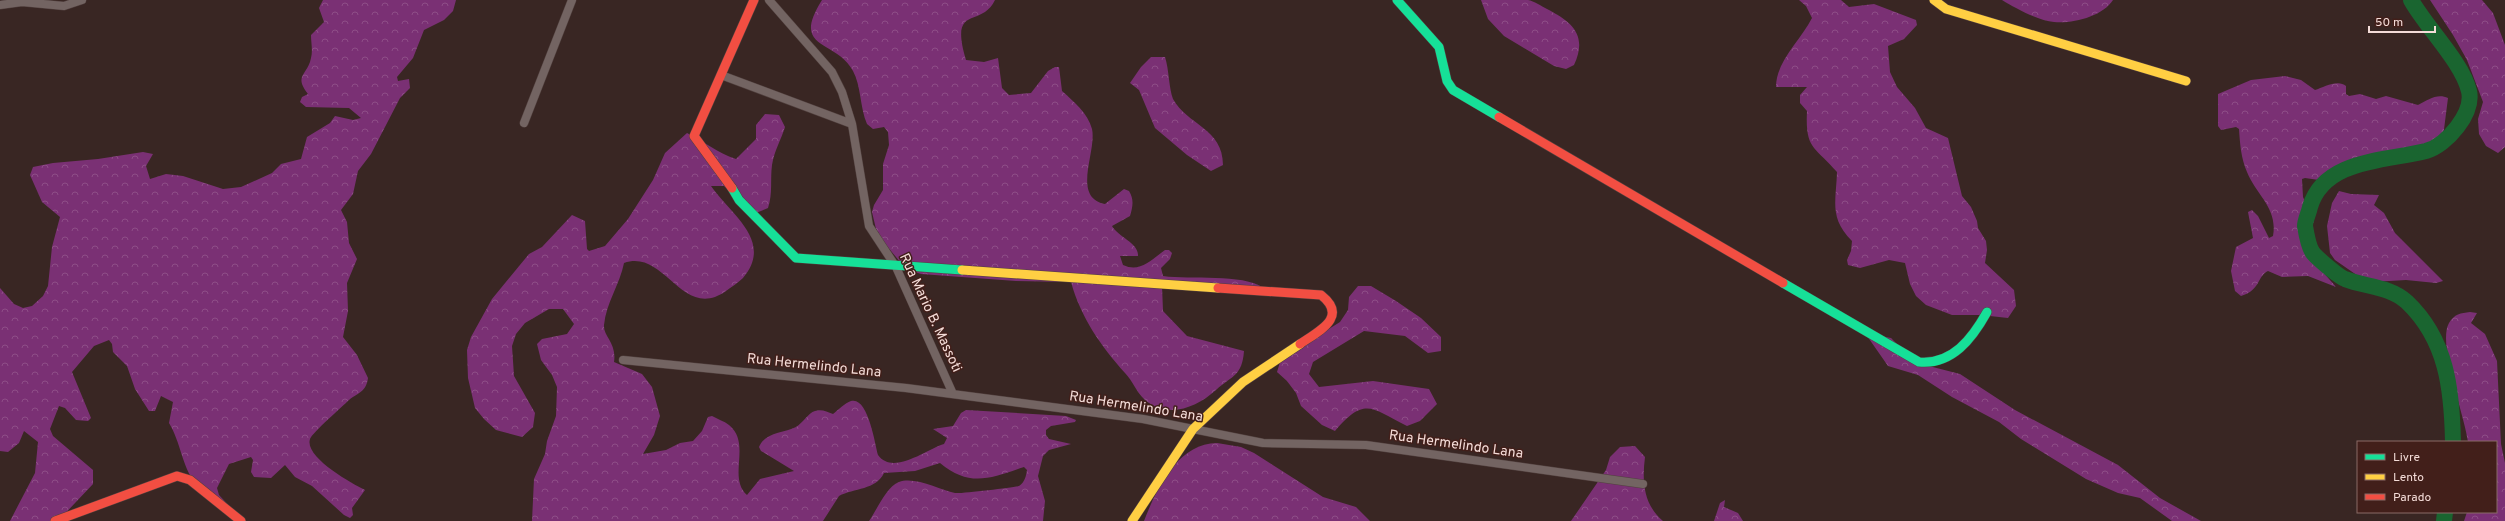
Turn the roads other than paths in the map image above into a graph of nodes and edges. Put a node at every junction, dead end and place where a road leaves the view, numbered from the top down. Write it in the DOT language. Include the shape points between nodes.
graph roads {
  1 [pos="82,0"];
  2 [pos="572,0"];
  3 [pos="754,0"];
  4 [pos="1397,0"];
  5 [pos="1934,0"];
  6 [pos="768,1"];
  7 [pos="0,5"];
  8 [pos="721,75"];
  9 [pos="2186,81"];
  10 [pos="524,122"];
  11 [pos="852,124"];
  12 [pos="896,267"];
  13 [pos="1987,312"];
  14 [pos="623,360"];
  15 [pos="953,394"];
  16 [pos="1193,429"];
  17 [pos="1643,484"];
  18 [pos="55,521"];
  19 [pos="241,521"];
  20 [pos="1132,521"];
  1 -- 7 [label="street" via="64,6 22,2"];
  2 -- 10 [label="street"];
  3 -- 8 [label="street"];
  4 -- 13 [label="street" via="1439,47 1447,80 1453,90 1919,362 1929,364 1944,360 1972,336"];
  5 -- 9 [label="street" via="1946,9"];
  6 -- 11 [label="street, Rua Mario B. Massoti" via="832,72 842,92"];
  8 -- 11 [label="street"];
  8 -- 12 [label="street" via="694,136 727,179 739,200 796,258"];
  11 -- 12 [label="street, Rua Mario B. Massoti" via="869,226"];
  12 -- 15 [label="street, Rua Mario B. Massoti"];
  12 -- 16 [label="street" via="1321,295 1328,299 1333,312 1327,326 1243,382"];
  14 -- 15 [label="street, Rua Hermelindo Lana"];
  15 -- 16 [label="street, Rua Hermelindo Lana" via="1143,419"];
  16 -- 17 [label="street, Rua Hermelindo Lana" via="1263,443 1366,445"];
  16 -- 20 [label="street"];
  18 -- 19 [label="street" via="177,476 190,480"];
}
